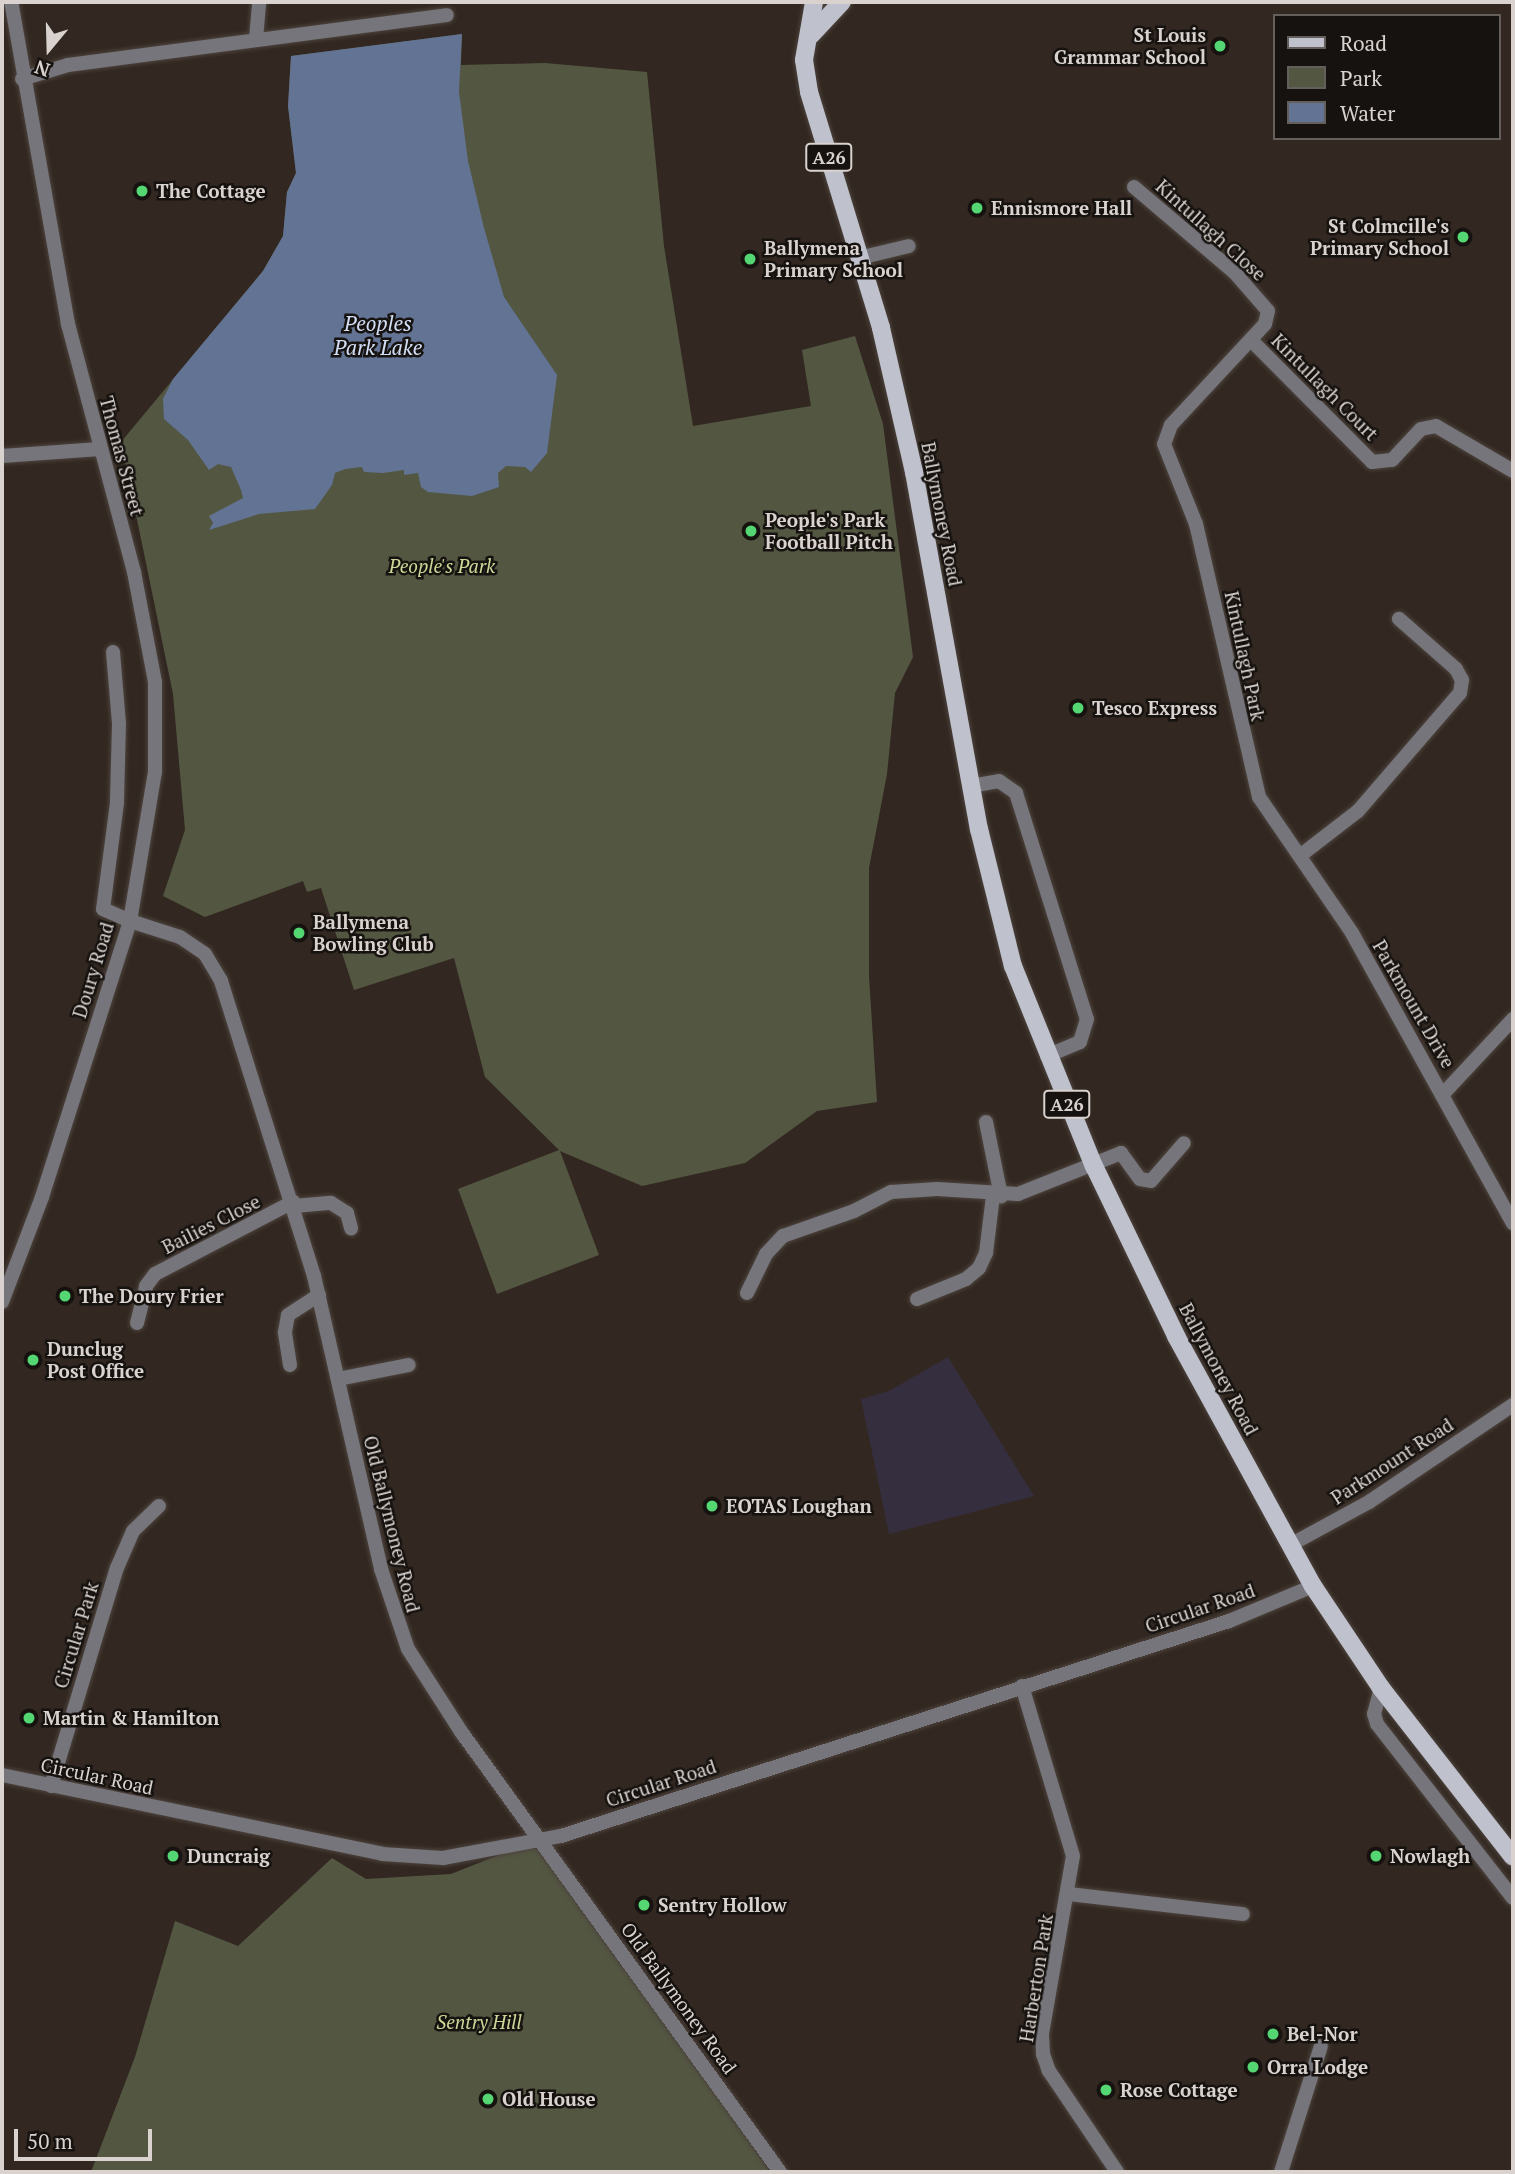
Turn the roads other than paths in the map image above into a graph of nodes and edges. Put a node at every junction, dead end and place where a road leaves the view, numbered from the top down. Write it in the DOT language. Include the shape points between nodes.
graph roads {
  1 [pos="11,2"];
  2 [pos="259,2"];
  3 [pos="814,2"];
  4 [pos="842,2"];
  5 [pos="447,15"];
  6 [pos="811,35"];
  7 [pos="256,39"];
  8 [pos="22,79"];
  9 [pos="1134,187"];
  10 [pos="909,246"];
  11 [pos="859,255"];
  12 [pos="1262,302"];
  13 [pos="1251,340"];
  14 [pos="100,449"];
  15 [pos="1167,456"];
  16 [pos="2,457"];
  17 [pos="1513,471"];
  18 [pos="1399,619"];
  19 [pos="113,652"];
  20 [pos="971,786"];
  21 [pos="1301,855"];
  22 [pos="130,921"];
  23 [pos="1352,933"];
  24 [pos="1513,1020"];
  25 [pos="1047,1056"];
  26 [pos="1443,1094"];
  27 [pos="986,1122"];
  28 [pos="1184,1143"];
  29 [pos="1094,1166"];
  30 [pos="997,1196"];
  31 [pos="294,1204"];
  32 [pos="1513,1223"];
  33 [pos="351,1228"];
  34 [pos="747,1293"];
  35 [pos="319,1295"];
  36 [pos="917,1299"];
  37 [pos="2,1302"];
  38 [pos="137,1323"];
  39 [pos="290,1365"];
  40 [pos="409,1365"];
  41 [pos="338,1379"];
  42 [pos="1513,1405"];
  43 [pos="159,1506"];
  44 [pos="1290,1545"];
  45 [pos="1313,1586"];
  46 [pos="1022,1686"];
  47 [pos="1381,1688"];
  48 [pos="2,1775"];
  49 [pos="51,1786"];
  50 [pos="539,1839"];
  51 [pos="1513,1857"];
  52 [pos="1069,1894"];
  53 [pos="1513,1898"];
  54 [pos="1243,1914"];
  55 [pos="1321,2046"];
  56 [pos="780,2172"];
  57 [pos="1117,2172"];
  58 [pos="1281,2172"];
  1 -- 8 [label="street, Thomas Street"];
  2 -- 7 [label="street"];
  3 -- 6 [label="main road, A26"];
  4 -- 6 [label="main road"];
  5 -- 7 [label="street"];
  6 -- 11 [label="main road, A26" via="804,60 809,92"];
  7 -- 8 [label="street" via="68,65"];
  8 -- 14 [label="street, Thomas Street" via="68,324"];
  9 -- 12 [label="street, Kintullagh Close" via="1235,273"];
  10 -- 11 [label="street"];
  11 -- 20 [label="main road, Ballymoney Road / A26" via="914,472"];
  12 -- 13 [label="street, Kintullagh Court" via="1268,319"];
  13 -- 15 [label="street, Kintullagh Court" via="1168,428 1164,439"];
  13 -- 17 [label="street, Kintullagh Court" via="1372,461 1392,460 1418,431 1436,426"];
  14 -- 16 [label="street"];
  14 -- 22 [label="street, Thomas Street" via="134,572 155,682 155,772"];
  15 -- 21 [label="street, Kintullagh Park" via="1196,524 1259,797"];
  18 -- 21 [label="street" via="1456,669 1462,680 1461,692 1358,811"];
  19 -- 22 [label="street, Doury Road" via="119,724 117,803 103,909"];
  20 -- 25 [label="main road, Ballymoney Road / A26" via="1013,966"];
  20 -- 25 [label="street" via="1003,782 1020,801 1087,1019 1080,1042"];
  21 -- 23 [label="street, Kintullagh Park"];
  22 -- 31 [label="street, Old Ballymoney Road" via="180,937 205,954 216,974"];
  22 -- 37 [label="street, Doury Road" via="42,1197"];
  23 -- 26 [label="street, Parkmount Drive"];
  24 -- 26 [label="street"];
  25 -- 29 [label="main road, Ballymoney Road / A26"];
  26 -- 32 [label="street, Parkmount Drive"];
  27 -- 30 [label="street"];
  28 -- 29 [label="street" via="1153,1180 1140,1178 1121,1153"];
  29 -- 30 [label="street" via="1032,1191"];
  29 -- 44 [label="main road, Ballymoney Road / A26" via="1176,1336"];
  30 -- 34 [label="street" via="937,1189 891,1192 854,1211 783,1236 766,1254"];
  30 -- 36 [label="street" via="979,1268 966,1279"];
  31 -- 33 [label="street" via="317,1200 335,1204 347,1213"];
  31 -- 35 [label="street, Old Ballymoney Road"];
  31 -- 38 [label="street, Bailies Close" via="155,1274 146,1286"];
  35 -- 39 [label="street" via="288,1315 285,1332"];
  35 -- 41 [label="street, Old Ballymoney Road"];
  40 -- 41 [label="street"];
  41 -- 50 [label="street, Old Ballymoney Road" via="381,1569 404,1641 462,1733"];
  42 -- 44 [label="street, Parkmount Road" via="1369,1502"];
  43 -- 49 [label="street, Circular Park" via="133,1531 117,1568"];
  44 -- 45 [label="main road, Ballymoney Road / A26"];
  45 -- 46 [label="street, Circular Road" via="1229,1621"];
  45 -- 47 [label="main road, Ballymoney Road / A26"];
  46 -- 50 [label="street, Circular Road" via="561,1836"];
  46 -- 52 [label="street, Harberton Park" via="1071,1842"];
  47 -- 51 [label="main road, Ballymoney Road / A26"];
  47 -- 53 [label="street" via="1374,1714 1377,1724"];
  48 -- 49 [label="street, Circular Road"];
  49 -- 50 [label="street, Circular Road" via="382,1854 443,1858"];
  50 -- 56 [label="street, Old Ballymoney Road"];
  52 -- 54 [label="street, Harberton Park"];
  52 -- 57 [label="street, Harberton Park" via="1042,2034 1043,2054 1049,2071"];
  55 -- 58 [label="street"];
}
